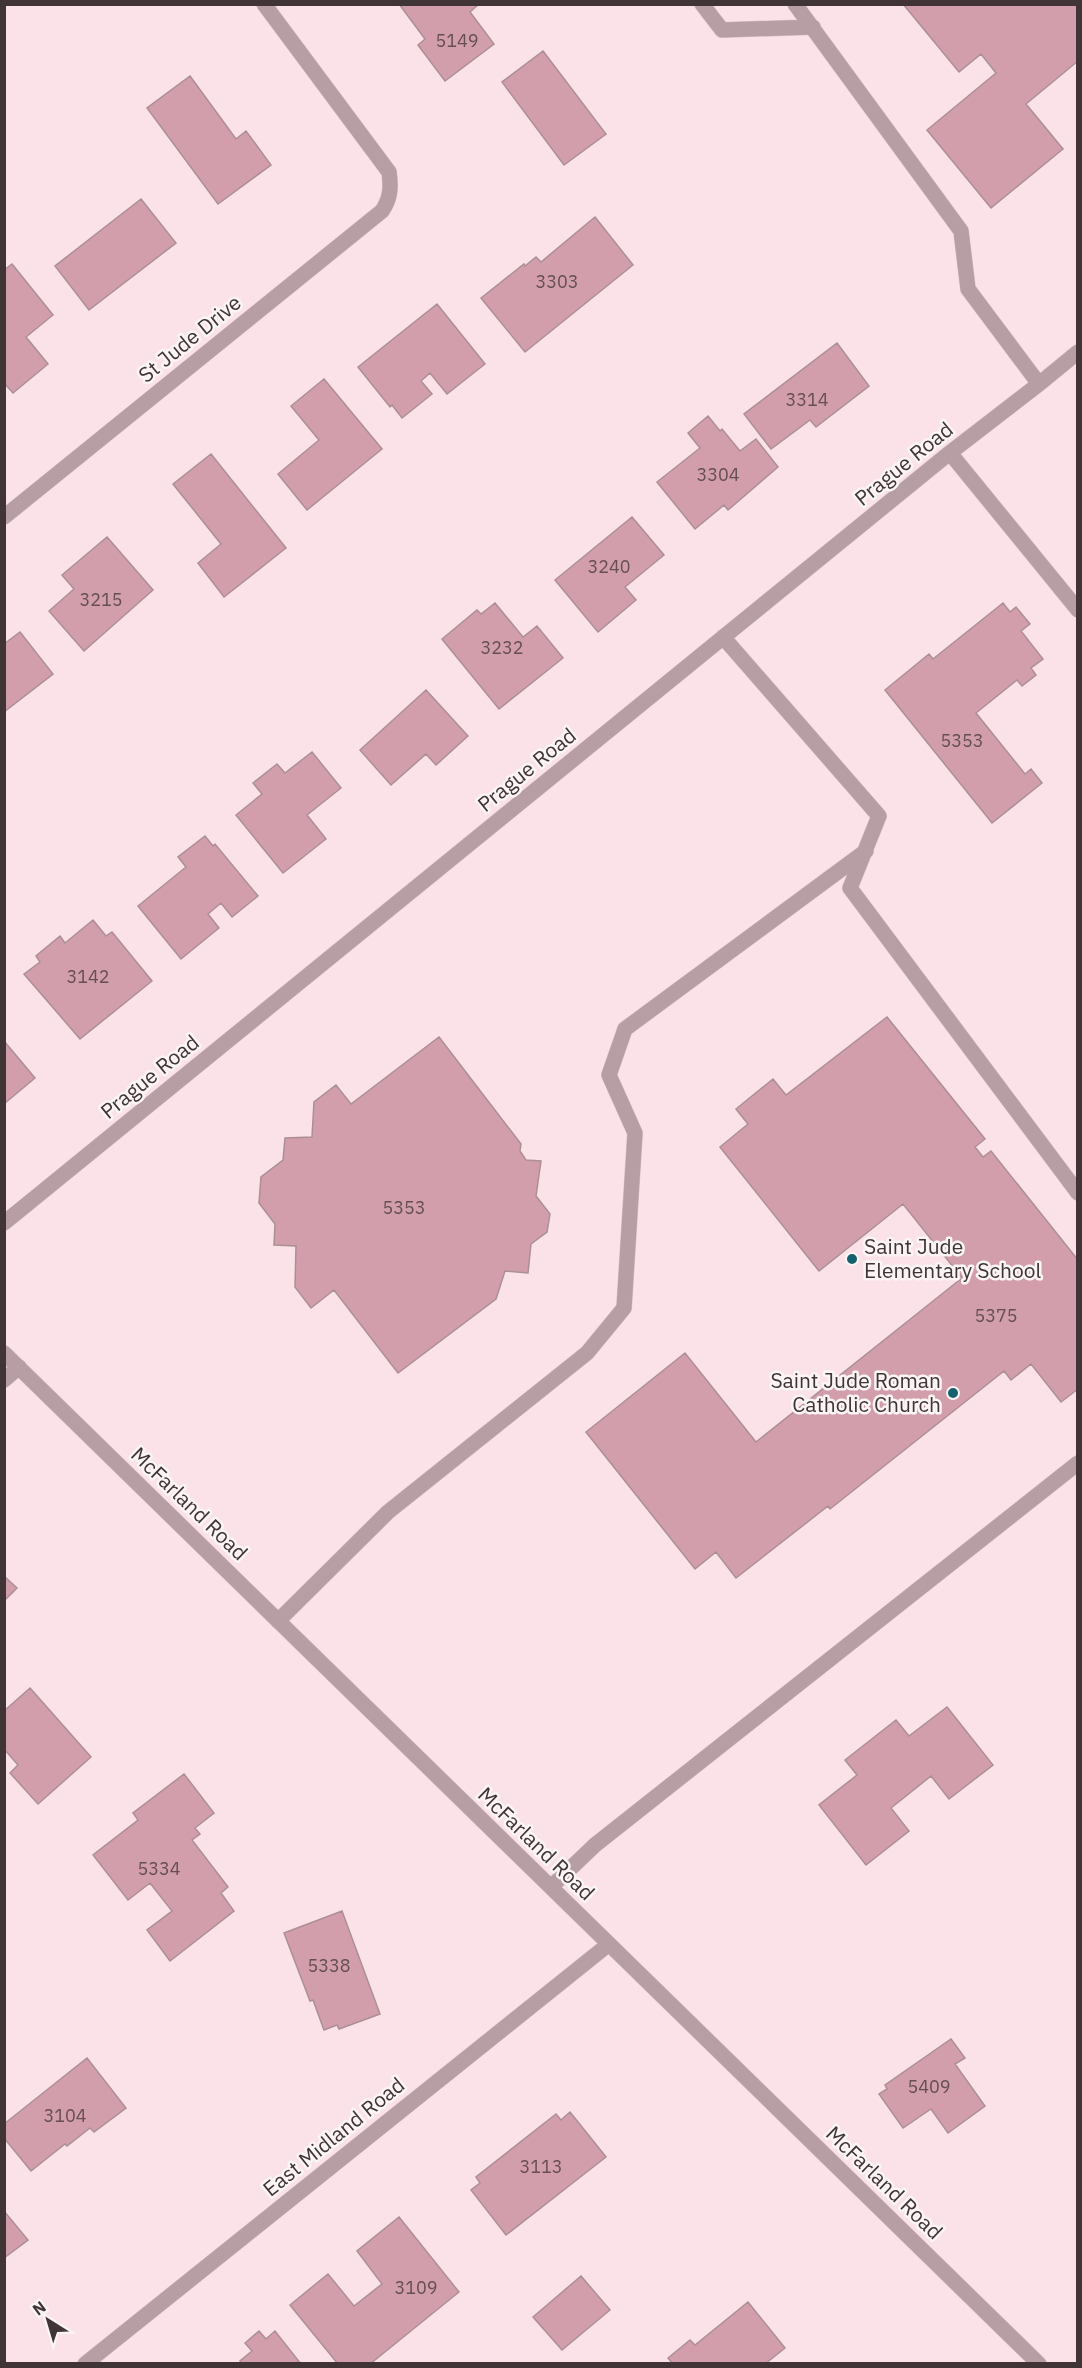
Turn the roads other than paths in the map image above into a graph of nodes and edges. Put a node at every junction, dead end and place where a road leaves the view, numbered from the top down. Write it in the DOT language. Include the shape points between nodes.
graph roads {
  1 [pos="264,4"];
  2 [pos="702,4"];
  3 [pos="795,4"];
  4 [pos="813,27"];
  5 [pos="1077,352"];
  6 [pos="1039,384"];
  7 [pos="950,453"];
  8 [pos="4,517"];
  9 [pos="1077,610"];
  10 [pos="723,637"];
  11 [pos="866,851"];
  12 [pos="1077,1192"];
  13 [pos="4,1223"];
  14 [pos="4,1353"];
  15 [pos="19,1367"];
  16 [pos="4,1380"];
  17 [pos="1077,1463"];
  18 [pos="278,1621"];
  19 [pos="551,1887"];
  20 [pos="609,1944"];
  21 [pos="85,2364"];
  22 [pos="1039,2364"];
  1 -- 8 [label="street, St Jude Drive" via="389,172 387,204"];
  2 -- 4 [label="street" via="722,30"];
  3 -- 4 [label="street"];
  4 -- 6 [label="street" via="961,231 968,289"];
  5 -- 6 [label="street, Prague Road"];
  6 -- 7 [label="street, Prague Road"];
  7 -- 9 [label="street"];
  7 -- 10 [label="street, Prague Road"];
  10 -- 11 [label="street" via="879,816"];
  10 -- 13 [label="street, Prague Road"];
  11 -- 12 [label="street" via="850,888"];
  11 -- 18 [label="street" via="625,1029 609,1075 635,1133 624,1308 587,1353 388,1512"];
  14 -- 15 [label="street, McFarland Road"];
  15 -- 16 [label="street"];
  15 -- 18 [label="street, McFarland Road"];
  17 -- 19 [label="street" via="595,1845"];
  18 -- 19 [label="street, McFarland Road"];
  19 -- 20 [label="street, McFarland Road"];
  20 -- 21 [label="street, East Midland Road"];
  20 -- 22 [label="street, McFarland Road"];
}
